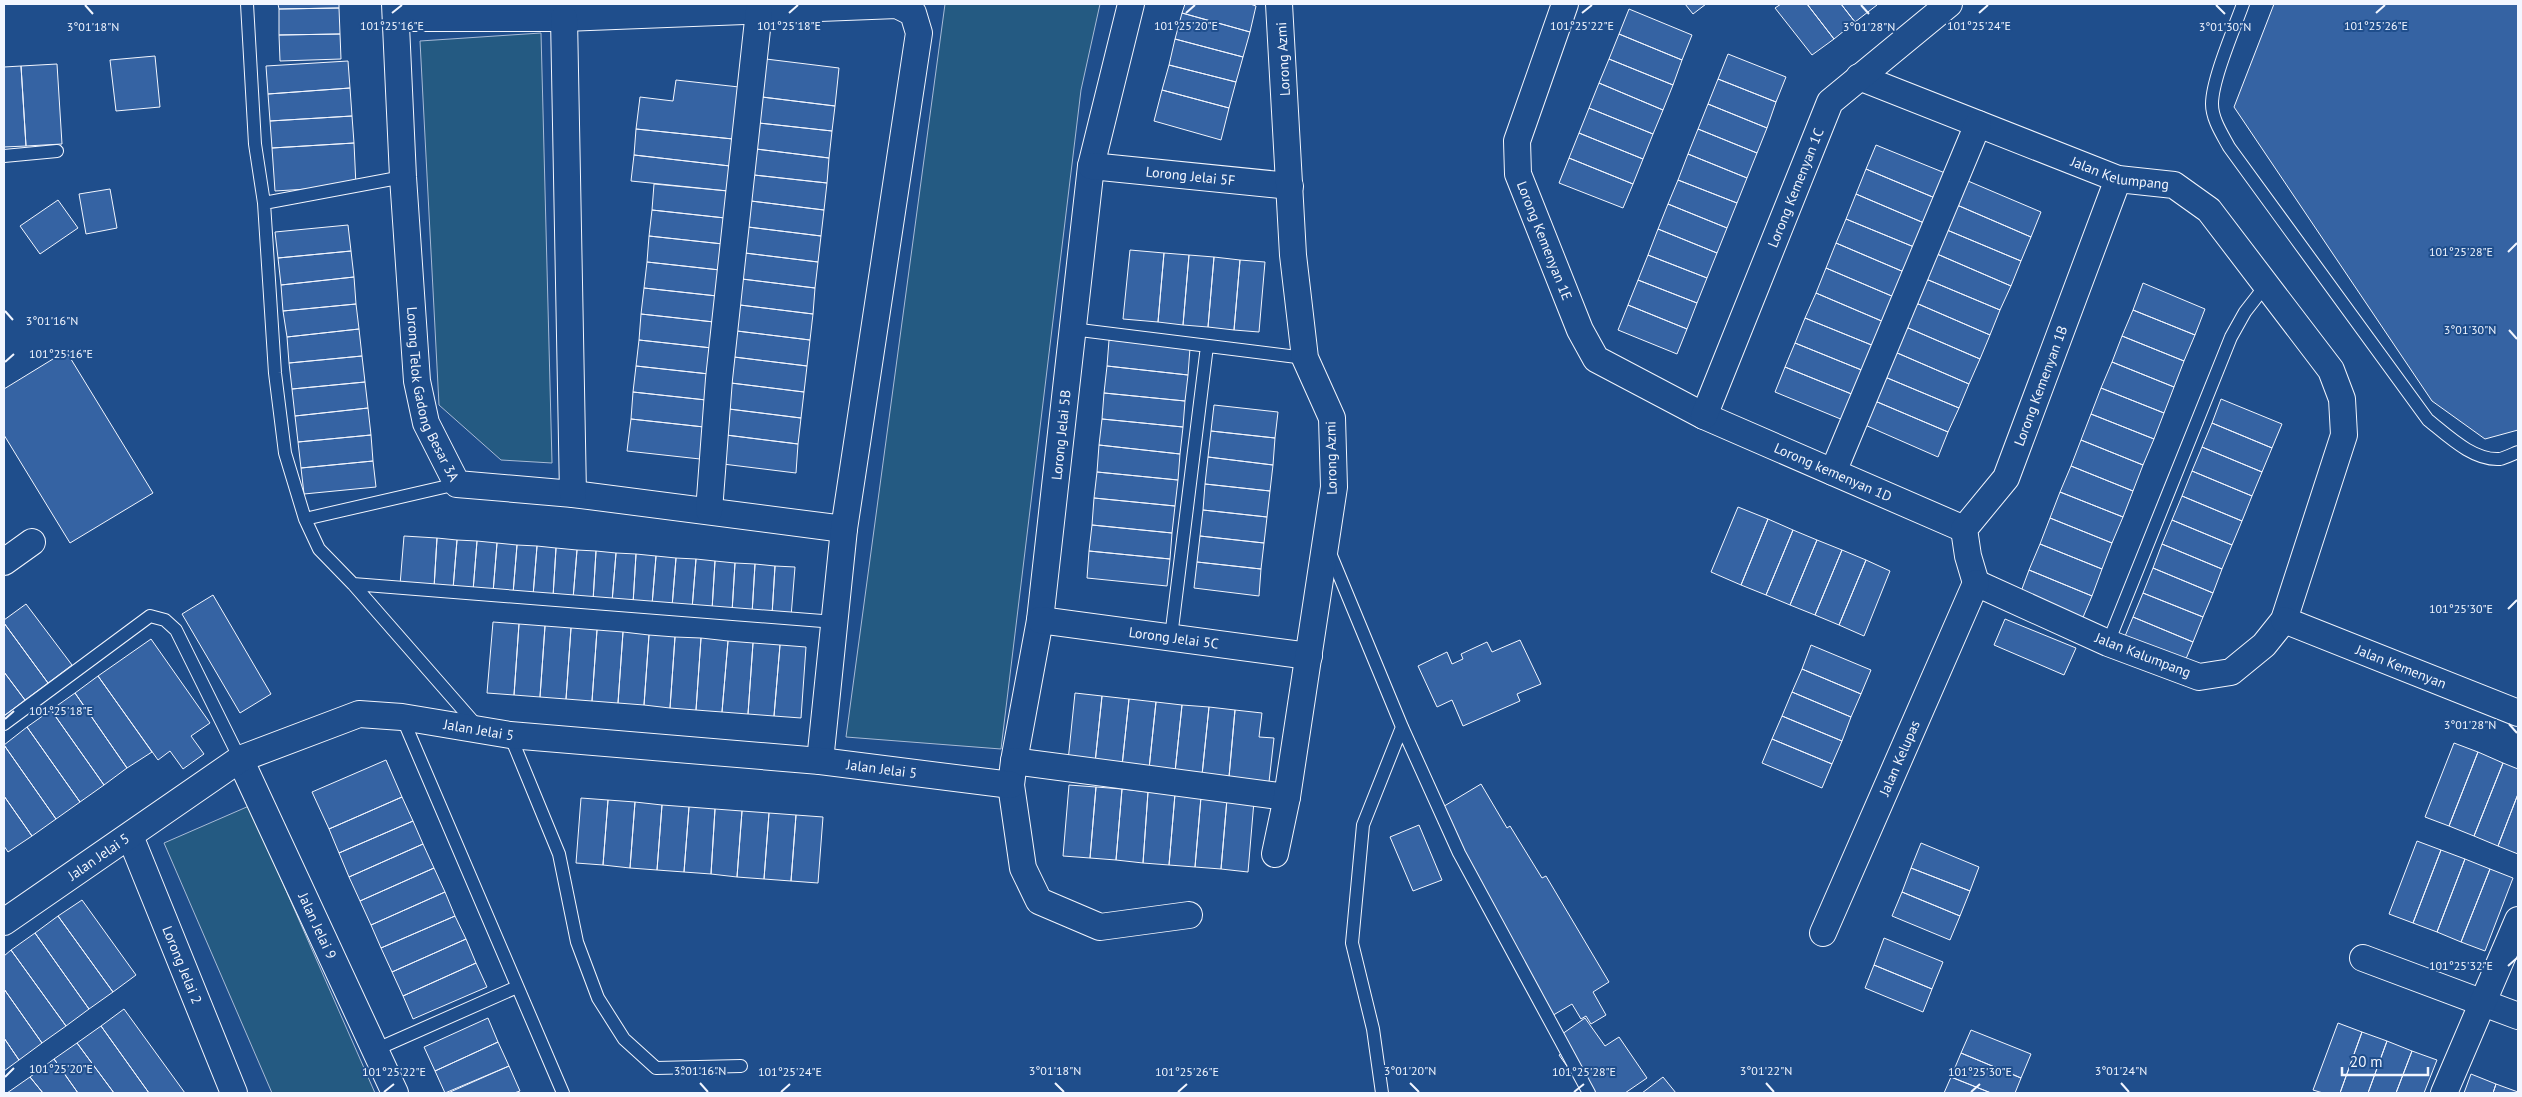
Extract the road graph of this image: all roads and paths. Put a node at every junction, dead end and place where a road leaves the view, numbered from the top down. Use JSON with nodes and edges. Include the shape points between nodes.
{"nodes":[{"id":1,"x":247,"y":4,"type":"edge"},
{"id":2,"x":1131,"y":4,"type":"edge"},
{"id":3,"x":1279,"y":4,"type":"edge"},
{"id":4,"x":1565,"y":4,"type":"edge"},
{"id":5,"x":1949,"y":4,"type":"edge"},
{"id":6,"x":2243,"y":4,"type":"edge"},
{"id":7,"x":707,"y":8,"type":"edge"},
{"id":8,"x":759,"y":10,"type":"junction"},
{"id":9,"x":395,"y":11,"type":"edge"},
{"id":10,"x":564,"y":18,"type":"junction"},
{"id":11,"x":1859,"y":77,"type":"junction"},
{"id":12,"x":1978,"y":124,"type":"junction"},
{"id":13,"x":57,"y":151,"type":"dead end"},
{"id":14,"x":4,"y":156,"type":"edge"},
{"id":15,"x":1090,"y":166,"type":"junction"},
{"id":16,"x":403,"y":177,"type":"junction"},
{"id":17,"x":2118,"y":179,"type":"junction"},
{"id":18,"x":1290,"y":186,"type":"junction"},
{"id":19,"x":264,"y":203,"type":"junction"},
{"id":20,"x":2266,"y":285,"type":"junction"},
{"id":21,"x":1072,"y":330,"type":"junction"},
{"id":22,"x":1207,"y":346,"type":"junction"},
{"id":23,"x":1305,"y":358,"type":"junction"},
{"id":24,"x":1704,"y":416,"type":"junction"},
{"id":25,"x":2344,"y":435,"type":"joint"},
{"id":26,"x":2518,"y":452,"type":"edge"},
{"id":27,"x":1833,"y":472,"type":"junction"},
{"id":28,"x":457,"y":484,"type":"junction"},
{"id":29,"x":573,"y":494,"type":"junction"},
{"id":30,"x":709,"y":511,"type":"junction"},
{"id":31,"x":305,"y":519,"type":"junction"},
{"id":32,"x":844,"y":529,"type":"junction"},
{"id":33,"x":1964,"y":529,"type":"junction"},
{"id":34,"x":32,"y":542,"type":"dead end"},
{"id":35,"x":1326,"y":544,"type":"junction"},
{"id":36,"x":4,"y":562,"type":"edge"},
{"id":37,"x":1976,"y":583,"type":"junction"},
{"id":38,"x":353,"y":584,"type":"junction"},
{"id":39,"x":1040,"y":620,"type":"junction"},
{"id":40,"x":2284,"y":620,"type":"junction"},
{"id":41,"x":835,"y":622,"type":"junction"},
{"id":42,"x":1171,"y":637,"type":"junction"},
{"id":43,"x":2108,"y":643,"type":"junction"},
{"id":44,"x":1309,"y":656,"type":"junction"},
{"id":45,"x":2518,"y":713,"type":"edge"},
{"id":46,"x":402,"y":717,"type":"junction"},
{"id":47,"x":4,"y":724,"type":"edge"},
{"id":48,"x":1402,"y":727,"type":"junction"},
{"id":49,"x":480,"y":729,"type":"junction"},
{"id":50,"x":510,"y":735,"type":"junction"},
{"id":51,"x":240,"y":759,"type":"junction"},
{"id":52,"x":820,"y":761,"type":"junction"},
{"id":53,"x":1013,"y":773,"type":"junction"},
{"id":54,"x":1287,"y":797,"type":"junction"},
{"id":55,"x":130,"y":836,"type":"junction"},
{"id":56,"x":1274,"y":854,"type":"dead end"},
{"id":57,"x":1189,"y":915,"type":"dead end"},
{"id":58,"x":2518,"y":920,"type":"edge"},
{"id":59,"x":4,"y":922,"type":"edge"},
{"id":60,"x":1823,"y":933,"type":"dead end"},
{"id":61,"x":2363,"y":958,"type":"dead end"},
{"id":62,"x":517,"y":987,"type":"junction"},
{"id":63,"x":2483,"y":1003,"type":"junction"},
{"id":64,"x":2518,"y":1016,"type":"edge"},
{"id":65,"x":377,"y":1049,"type":"junction"},
{"id":66,"x":741,"y":1066,"type":"dead end"},
{"id":67,"x":231,"y":1092,"type":"edge"},
{"id":68,"x":395,"y":1093,"type":"edge"},
{"id":69,"x":563,"y":1093,"type":"edge"},
{"id":70,"x":1382,"y":1093,"type":"edge"},
{"id":71,"x":1588,"y":1093,"type":"edge"},
{"id":72,"x":2444,"y":1093,"type":"edge"}],
"edges":[{"from":1,"to":19,"type":"lane","via":[[255,144]]},
{"from":2,"to":15,"type":"street","name":"Lorong Jelai 5B"},
{"from":3,"to":18,"type":"street","name":"Lorong Azmi"},
{"from":4,"to":24,"type":"street","name":"Lorong Kemenyan 1E","via":[[1517,141],[1518,174],[1580,330],[1596,359]]},
{"from":5,"to":11,"type":"street","name":"Lorong Kemenyan 1C"},
{"from":6,"to":26,"type":"lane","via":[[2215,85],[2212,105],[2229,147],[2428,420],[2478,455],[2500,459]]},
{"from":7,"to":8,"type":"street"},
{"from":7,"to":10,"type":"street"},
{"from":8,"to":30,"type":"street","via":[[719,378]]},
{"from":8,"to":32,"type":"street","via":[[897,5],[913,13],[919,33]]},
{"from":9,"to":10,"type":"street"},
{"from":9,"to":16,"type":"street","name":"Lorong Telok Gadong Besar 3A"},
{"from":10,"to":29,"type":"street"},
{"from":11,"to":12,"type":"street","name":"Jalan Kelumpang"},
{"from":11,"to":24,"type":"street","name":"Lorong Kemenyan 1C","via":[[1830,102]]},
{"from":12,"to":17,"type":"street","name":"Jalan Kelumpang"},
{"from":12,"to":27,"type":"street"},
{"from":13,"to":14,"type":"lane"},
{"from":15,"to":18,"type":"street","name":"Lorong Jelai 5F"},
{"from":15,"to":21,"type":"street","name":"Lorong Jelai 5B"},
{"from":16,"to":19,"type":"lane"},
{"from":16,"to":28,"type":"street","name":"Lorong Telok Gadong Besar 3A","via":[[417,382],[426,423]]},
{"from":17,"to":20,"type":"street","name":"Jalan Kelumpang","via":[[2174,185],[2209,210]]},
{"from":17,"to":33,"type":"street","name":"Lorong Kemenyan 1B","via":[[2006,478]]},
{"from":18,"to":23,"type":"street","name":"Lorong Azmi","via":[[1293,255]]},
{"from":19,"to":31,"type":"lane","via":[[275,373],[285,454]]},
{"from":20,"to":25,"type":"street","name":"Jalan Kelumpang","via":[[2331,370],[2342,399]]},
{"from":20,"to":43,"type":"lane","via":[[2231,337]]},
{"from":21,"to":22,"type":"lane"},
{"from":21,"to":39,"type":"street","name":"Lorong Jelai 5B"},
{"from":22,"to":23,"type":"lane"},
{"from":22,"to":42,"type":"lane"},
{"from":23,"to":35,"type":"street","name":"Lorong Azmi","via":[[1332,418],[1334,487]]},
{"from":24,"to":27,"type":"street","name":"Lorong kemenyan 1D"},
{"from":25,"to":40,"type":"street","name":"Jalan Kalumpang"},
{"from":27,"to":33,"type":"street","name":"Lorong kemenyan 1D"},
{"from":28,"to":29,"type":"street","name":"Lorong Telok Gadong Besar 3A"},
{"from":28,"to":31,"type":"lane"},
{"from":29,"to":30,"type":"street","name":"Lorong Telok Gadong Besar 3A"},
{"from":30,"to":32,"type":"street","name":"Lorong Telok Gadong Besar 3A"},
{"from":31,"to":38,"type":"lane","via":[[319,549]]},
{"from":32,"to":41,"type":"street"},
{"from":33,"to":37,"type":"street"},
{"from":34,"to":36,"type":"street"},
{"from":35,"to":44,"type":"street","name":"Lorong Azmi"},
{"from":35,"to":48,"type":"lane"},
{"from":37,"to":43,"type":"street","name":"Jalan Kalumpang"},
{"from":37,"to":60,"type":"street","name":"Jalan Kelupas"},
{"from":38,"to":41,"type":"lane"},
{"from":38,"to":49,"type":"lane"},
{"from":39,"to":42,"type":"street","name":"Lorong Jelai 5C"},
{"from":39,"to":53,"type":"street","name":"Lorong Jelai 5B"},
{"from":40,"to":43,"type":"street","name":"Jalan Kalumpang","via":[[2264,645],[2231,672],[2199,677]]},
{"from":40,"to":45,"type":"street","name":"Jalan Kemenyan"},
{"from":41,"to":52,"type":"street"},
{"from":42,"to":44,"type":"street","name":"Lorong Jelai 5C"},
{"from":44,"to":54,"type":"street","name":"Lorong Azmi"},
{"from":46,"to":49,"type":"street","name":"Jalan Jelai 5"},
{"from":46,"to":51,"type":"street","name":"Jalan Jelai 5","via":[[359,714]]},
{"from":46,"to":62,"type":"lane"},
{"from":47,"to":51,"type":"lane","via":[[150,616],[164,620],[176,630]]},
{"from":48,"to":70,"type":"lane","via":[[1363,825],[1352,943],[1373,1029]]},
{"from":48,"to":71,"type":"lane","via":[[1459,853]]},
{"from":49,"to":50,"type":"street","name":"Jalan Jelai 5"},
{"from":50,"to":52,"type":"street","name":"Jalan Jelai 5"},
{"from":50,"to":66,"type":"lane","via":[[559,854],[577,942],[598,998],[624,1039],[656,1068]]},
{"from":51,"to":55,"type":"street","name":"Jalan Jelai 5"},
{"from":51,"to":65,"type":"street","name":"Jalan Jelai 9"},
{"from":52,"to":53,"type":"street","name":"Jalan Jelai 5"},
{"from":53,"to":54,"type":"street","name":"Jalan Jelai 5"},
{"from":53,"to":57,"type":"street","name":"Lorong Jelai 5B","via":[[1023,868],[1039,901],[1100,926]]},
{"from":54,"to":56,"type":"street","name":"Lorong Azmi"},
{"from":55,"to":59,"type":"street","name":"Jalan Jelai 5"},
{"from":55,"to":67,"type":"street","name":"Lorong Jelai 2"},
{"from":58,"to":63,"type":"street"},
{"from":61,"to":63,"type":"street"},
{"from":62,"to":65,"type":"lane"},
{"from":62,"to":69,"type":"lane"},
{"from":63,"to":64,"type":"street"},
{"from":63,"to":72,"type":"street"},
{"from":65,"to":68,"type":"street","name":"Jalan Jelai 9"}]}
